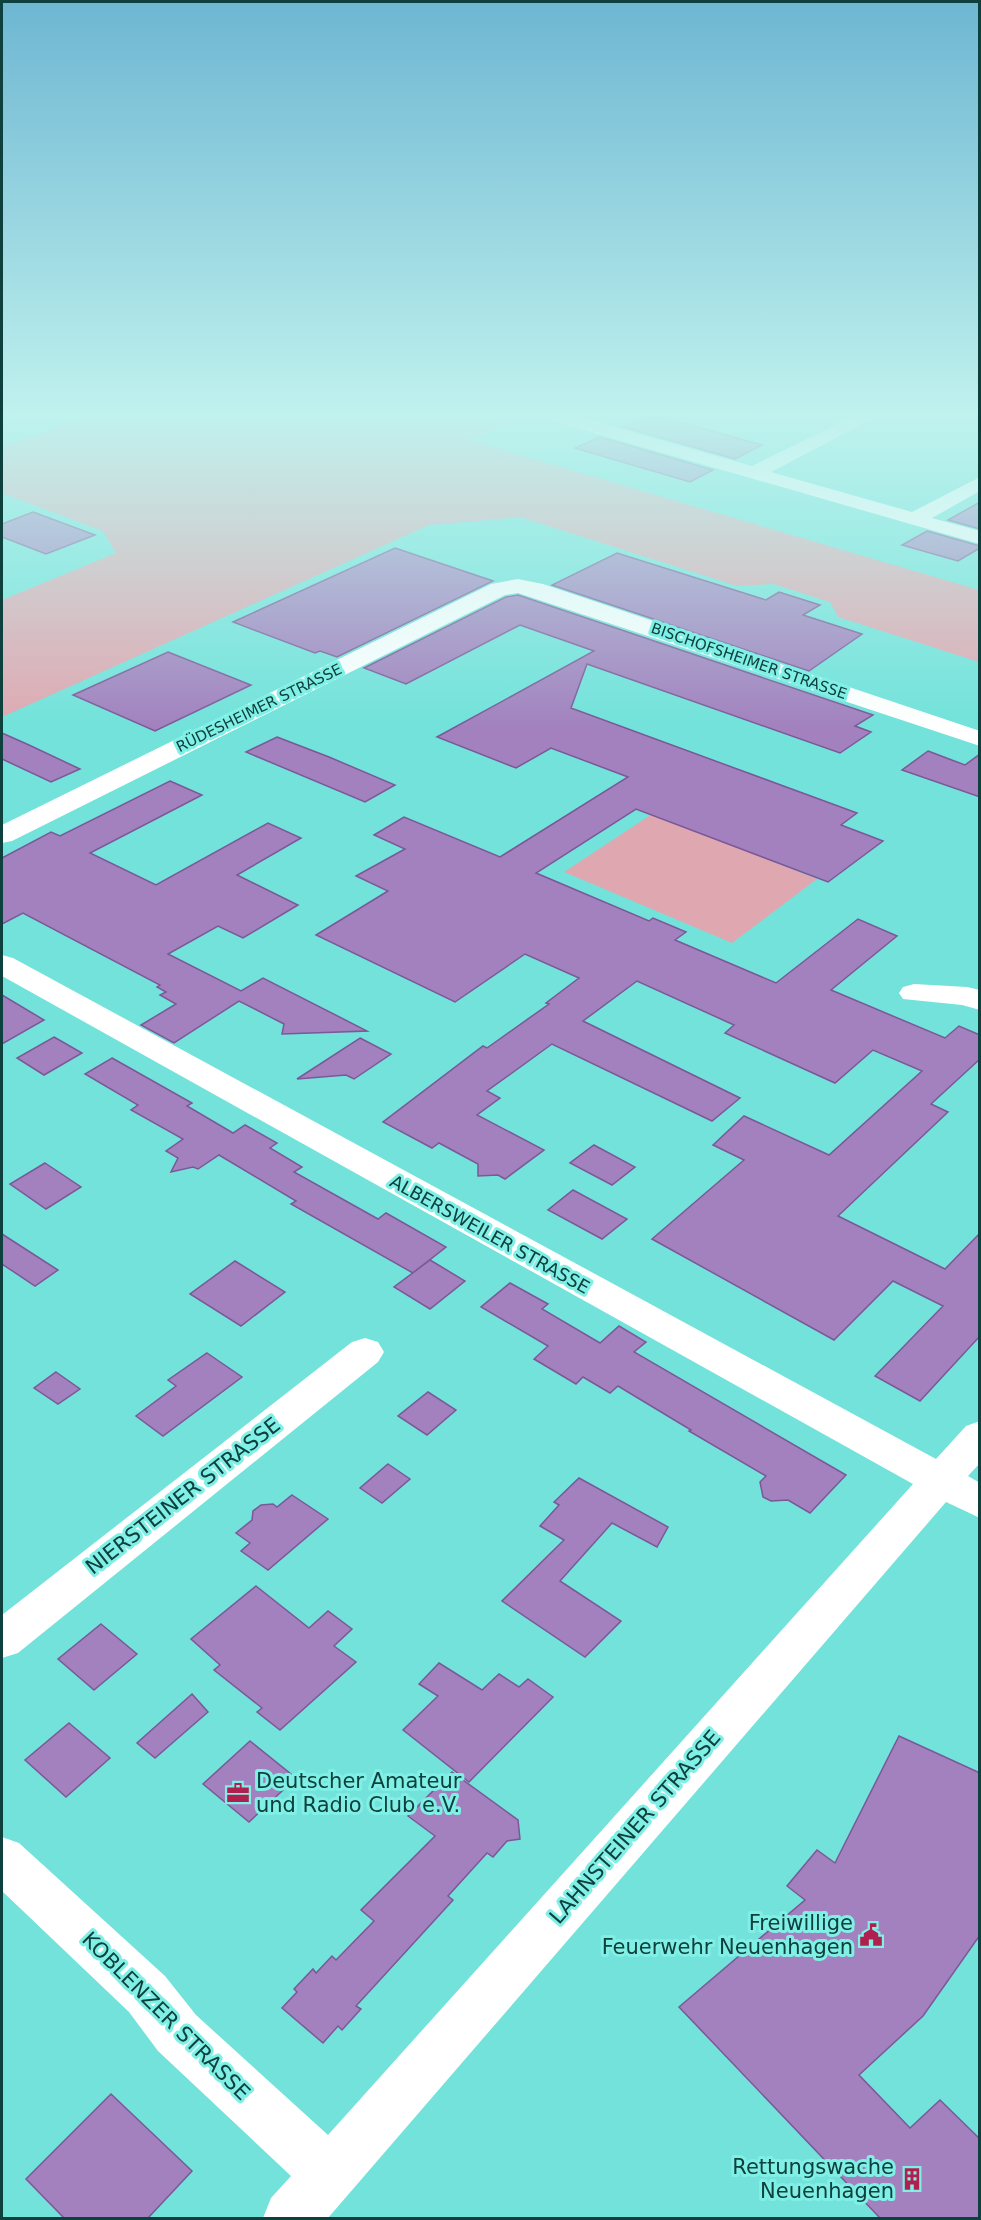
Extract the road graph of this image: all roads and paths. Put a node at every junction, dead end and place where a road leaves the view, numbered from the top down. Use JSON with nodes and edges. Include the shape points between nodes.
{"nodes":[{"id":1,"x":920,"y":521,"type":"edge"},
{"id":2,"x":980,"y":538,"type":"edge"},
{"id":3,"x":518,"y":586,"type":"joint"},
{"id":4,"x":980,"y":739,"type":"edge"},
{"id":5,"x":2,"y":836,"type":"edge"},
{"id":6,"x":2,"y":964,"type":"edge"},
{"id":7,"x":914,"y":993,"type":"dead end"},
{"id":8,"x":980,"y":1001,"type":"edge"},
{"id":9,"x":365,"y":1352,"type":"dead end"},
{"id":10,"x":980,"y":1436,"type":"edge"},
{"id":11,"x":960,"y":1492,"type":"edge"},
{"id":12,"x":2,"y":1640,"type":"edge"},
{"id":13,"x":2,"y":1858,"type":"edge"},
{"id":14,"x":330,"y":2175,"type":"junction"},
{"id":15,"x":291,"y":2218,"type":"edge"}],
"edges":[{"from":1,"to":2,"type":"street"},
{"from":3,"to":4,"type":"street","name":"BISCHOFSHEIMER STRASSE"},
{"from":3,"to":5,"type":"street","name":"RÜDESHEIMER STRASSE","via":[[499,589]]},
{"from":6,"to":11,"type":"street","name":"ALBERSWEILER STRASSE"},
{"from":7,"to":8,"type":"street","via":[[967,996]]},
{"from":9,"to":12,"type":"street","name":"NIERSTEINER STRASSE"},
{"from":10,"to":11,"type":"street","name":"LAHNSTEINER STRASSE"},
{"from":11,"to":14,"type":"street","name":"LAHNSTEINER STRASSE"},
{"from":13,"to":14,"type":"street","name":"KOBLENZER STRASSE","via":[[147,1994],[177,2033]]},
{"from":14,"to":15,"type":"street","name":"LAHNSTEINER STRASSE"}]}
